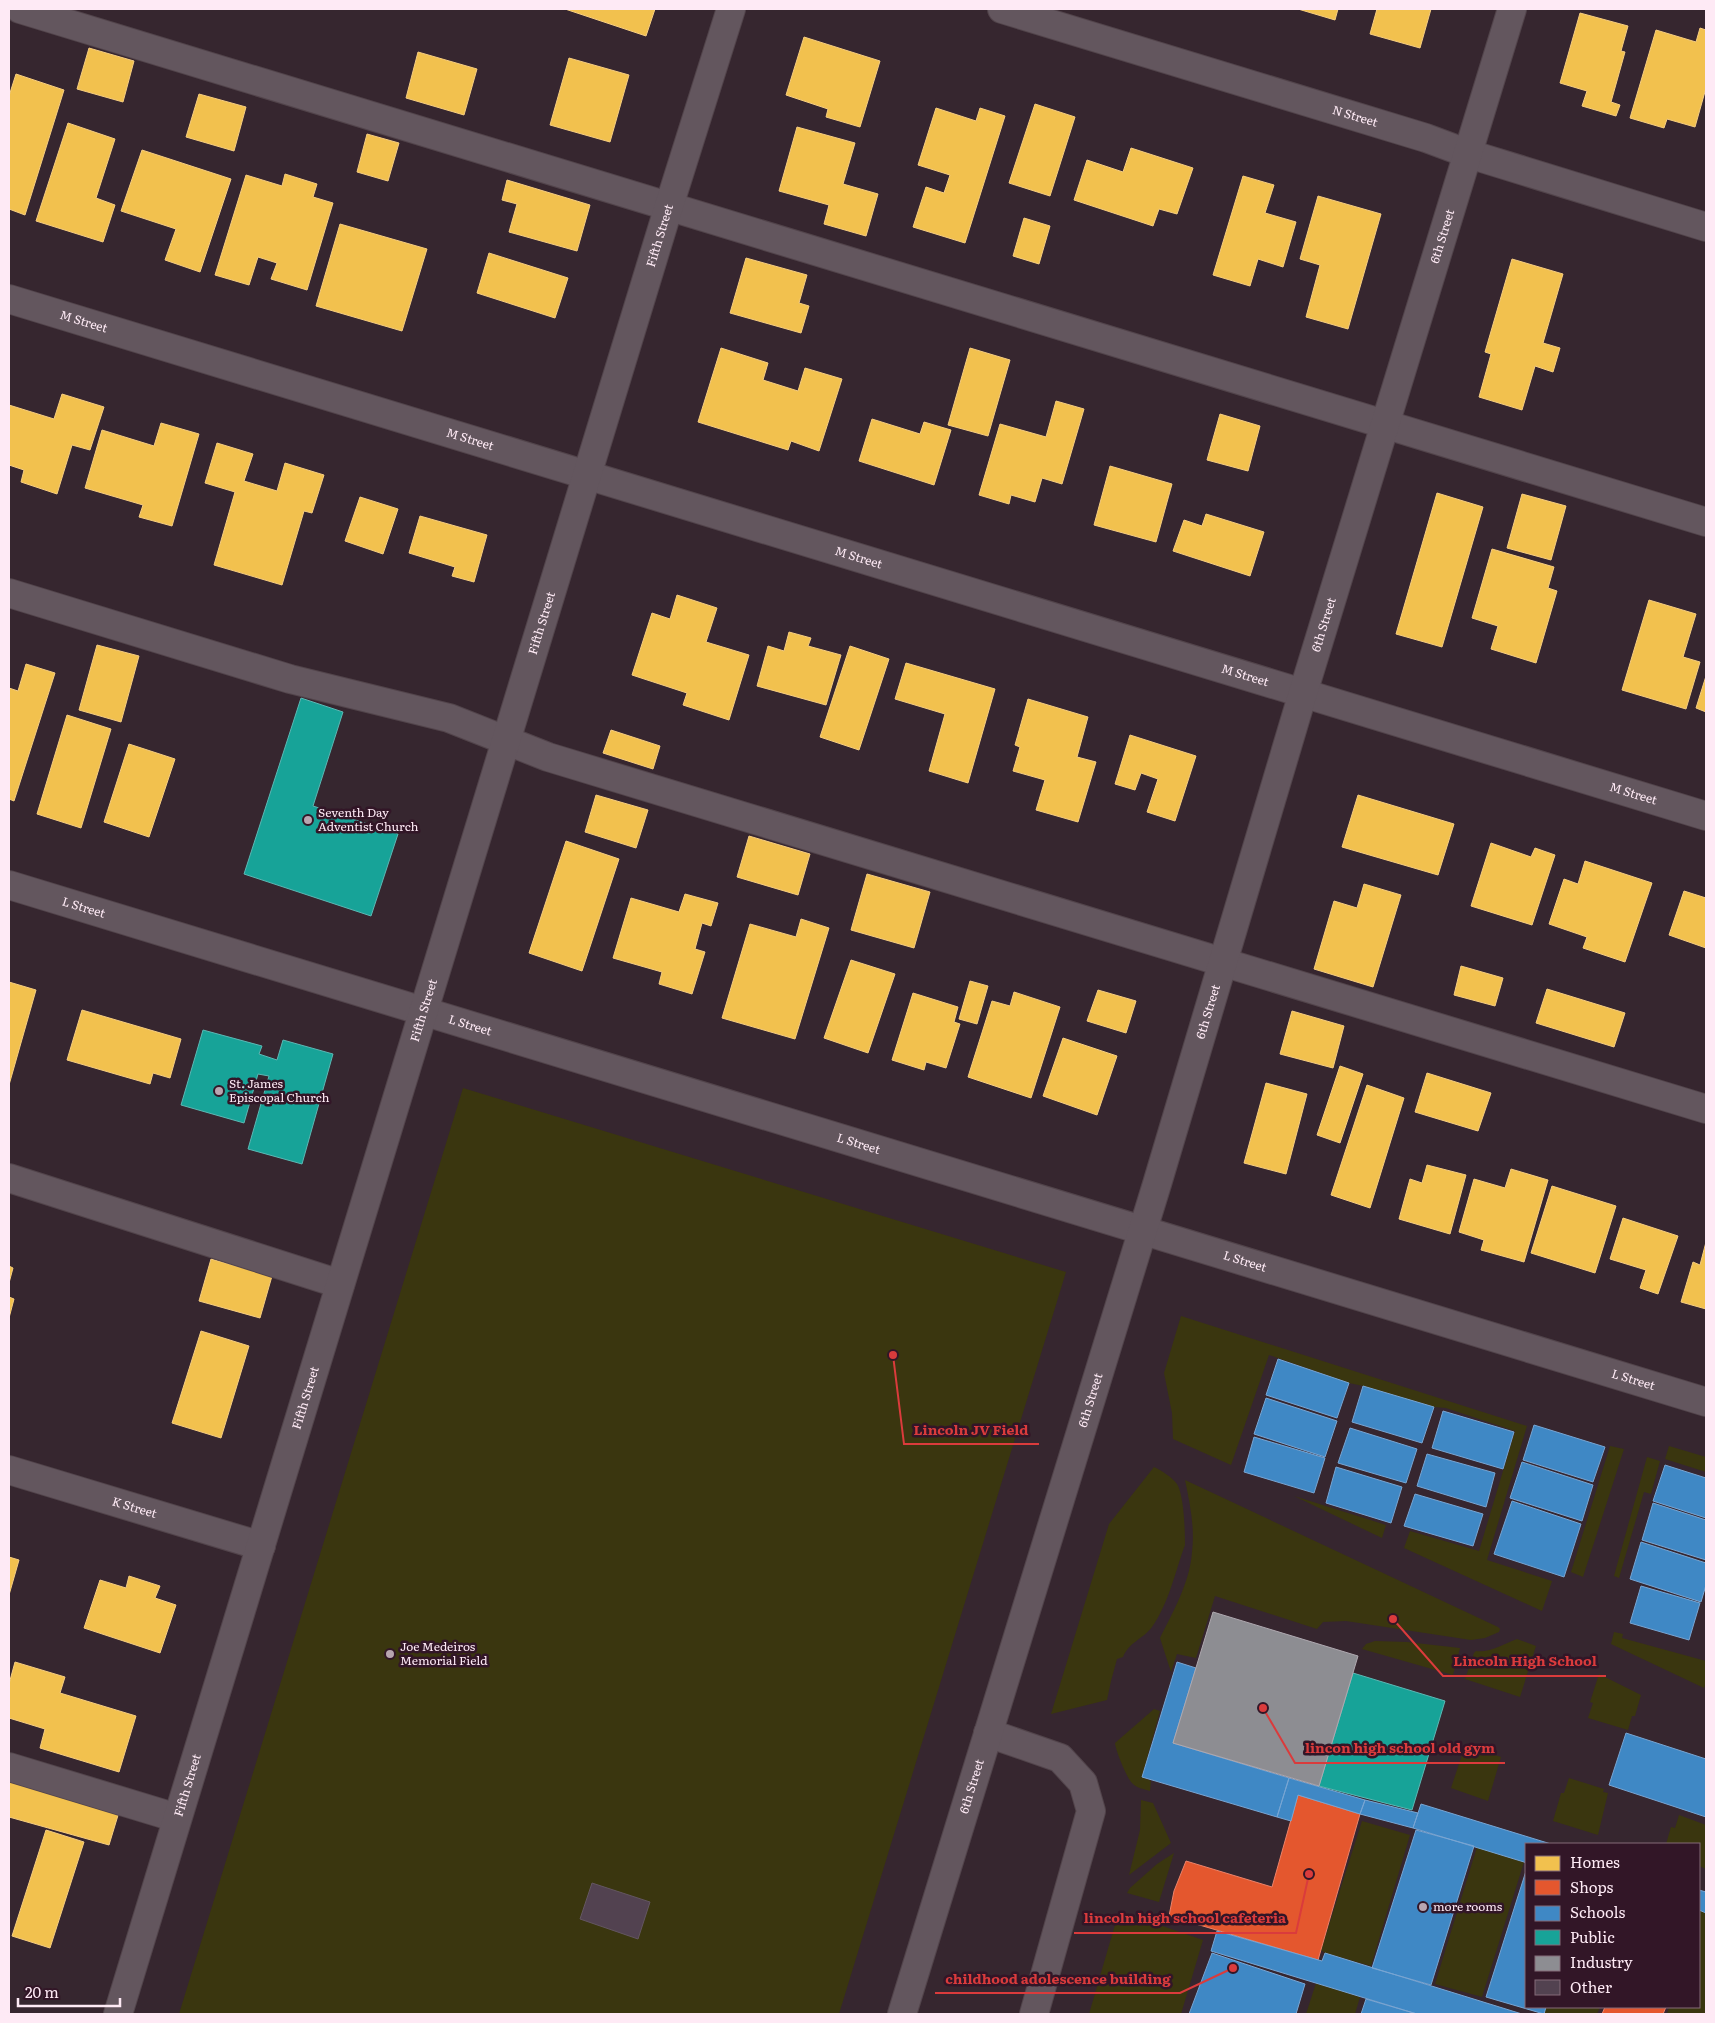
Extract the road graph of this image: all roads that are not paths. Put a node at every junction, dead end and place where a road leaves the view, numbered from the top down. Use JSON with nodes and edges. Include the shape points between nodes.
{"nodes":[{"id":1,"x":20,"y":9,"type":"edge"},
{"id":2,"x":731,"y":9,"type":"edge"},
{"id":3,"x":1002,"y":9,"type":"edge"},
{"id":4,"x":1512,"y":9,"type":"edge"},
{"id":5,"x":1469,"y":154,"type":"junction"},
{"id":6,"x":669,"y":206,"type":"junction"},
{"id":7,"x":1706,"y":226,"type":"edge"},
{"id":8,"x":9,"y":299,"type":"edge"},
{"id":9,"x":1384,"y":424,"type":"junction"},
{"id":10,"x":587,"y":475,"type":"junction"},
{"id":11,"x":1706,"y":522,"type":"edge"},
{"id":12,"x":9,"y":593,"type":"edge"},
{"id":13,"x":1303,"y":693,"type":"junction"},
{"id":14,"x":506,"y":741,"type":"junction"},
{"id":15,"x":1706,"y":816,"type":"edge"},
{"id":16,"x":9,"y":885,"type":"edge"},
{"id":17,"x":1222,"y":962,"type":"junction"},
{"id":18,"x":423,"y":1012,"type":"junction"},
{"id":19,"x":1706,"y":1109,"type":"edge"},
{"id":20,"x":9,"y":1178,"type":"edge"},
{"id":21,"x":1142,"y":1231,"type":"junction"},
{"id":22,"x":340,"y":1284,"type":"junction"},
{"id":23,"x":1706,"y":1402,"type":"edge"},
{"id":24,"x":9,"y":1470,"type":"edge"},
{"id":25,"x":261,"y":1546,"type":"junction"},
{"id":26,"x":988,"y":1733,"type":"junction"},
{"id":27,"x":9,"y":1767,"type":"edge"},
{"id":28,"x":178,"y":1818,"type":"junction"},
{"id":29,"x":118,"y":2014,"type":"edge"},
{"id":30,"x":902,"y":2014,"type":"edge"},
{"id":31,"x":1034,"y":2014,"type":"edge"}],
"edges":[{"from":1,"to":6,"type":"street"},
{"from":2,"to":6,"type":"street","name":"Fifth Street"},
{"from":3,"to":5,"type":"street","name":"N Street","via":[[1426,138]]},
{"from":4,"to":5,"type":"street","name":"6th Street"},
{"from":5,"to":7,"type":"street","name":"N Street"},
{"from":5,"to":9,"type":"street","name":"6th Street"},
{"from":6,"to":9,"type":"street"},
{"from":6,"to":10,"type":"street","name":"Fifth Street"},
{"from":8,"to":10,"type":"street","name":"M Street"},
{"from":9,"to":11,"type":"street"},
{"from":9,"to":13,"type":"street","name":"6th Street"},
{"from":10,"to":13,"type":"street","name":"M Street"},
{"from":10,"to":14,"type":"street","name":"Fifth Street"},
{"from":12,"to":14,"type":"street","via":[[290,679],[449,718]]},
{"from":13,"to":15,"type":"street","name":"M Street"},
{"from":13,"to":17,"type":"street","name":"6th Street"},
{"from":14,"to":17,"type":"street","via":[[548,757]]},
{"from":14,"to":18,"type":"street","name":"Fifth Street"},
{"from":16,"to":18,"type":"street","name":"L Street"},
{"from":17,"to":19,"type":"street"},
{"from":17,"to":21,"type":"street","name":"6th Street"},
{"from":18,"to":21,"type":"street","name":"L Street"},
{"from":18,"to":22,"type":"street","name":"Fifth Street"},
{"from":20,"to":22,"type":"street"},
{"from":21,"to":23,"type":"street","name":"L Street"},
{"from":21,"to":26,"type":"street","name":"6th Street"},
{"from":22,"to":25,"type":"street","name":"Fifth Street"},
{"from":24,"to":25,"type":"street","name":"K Street"},
{"from":25,"to":28,"type":"street","name":"Fifth Street"},
{"from":26,"to":30,"type":"street","name":"6th Street"},
{"from":26,"to":31,"type":"street","via":[[1060,1758],[1083,1783],[1091,1811]]},
{"from":27,"to":28,"type":"street"},
{"from":28,"to":29,"type":"street","name":"Fifth Street"}]}
